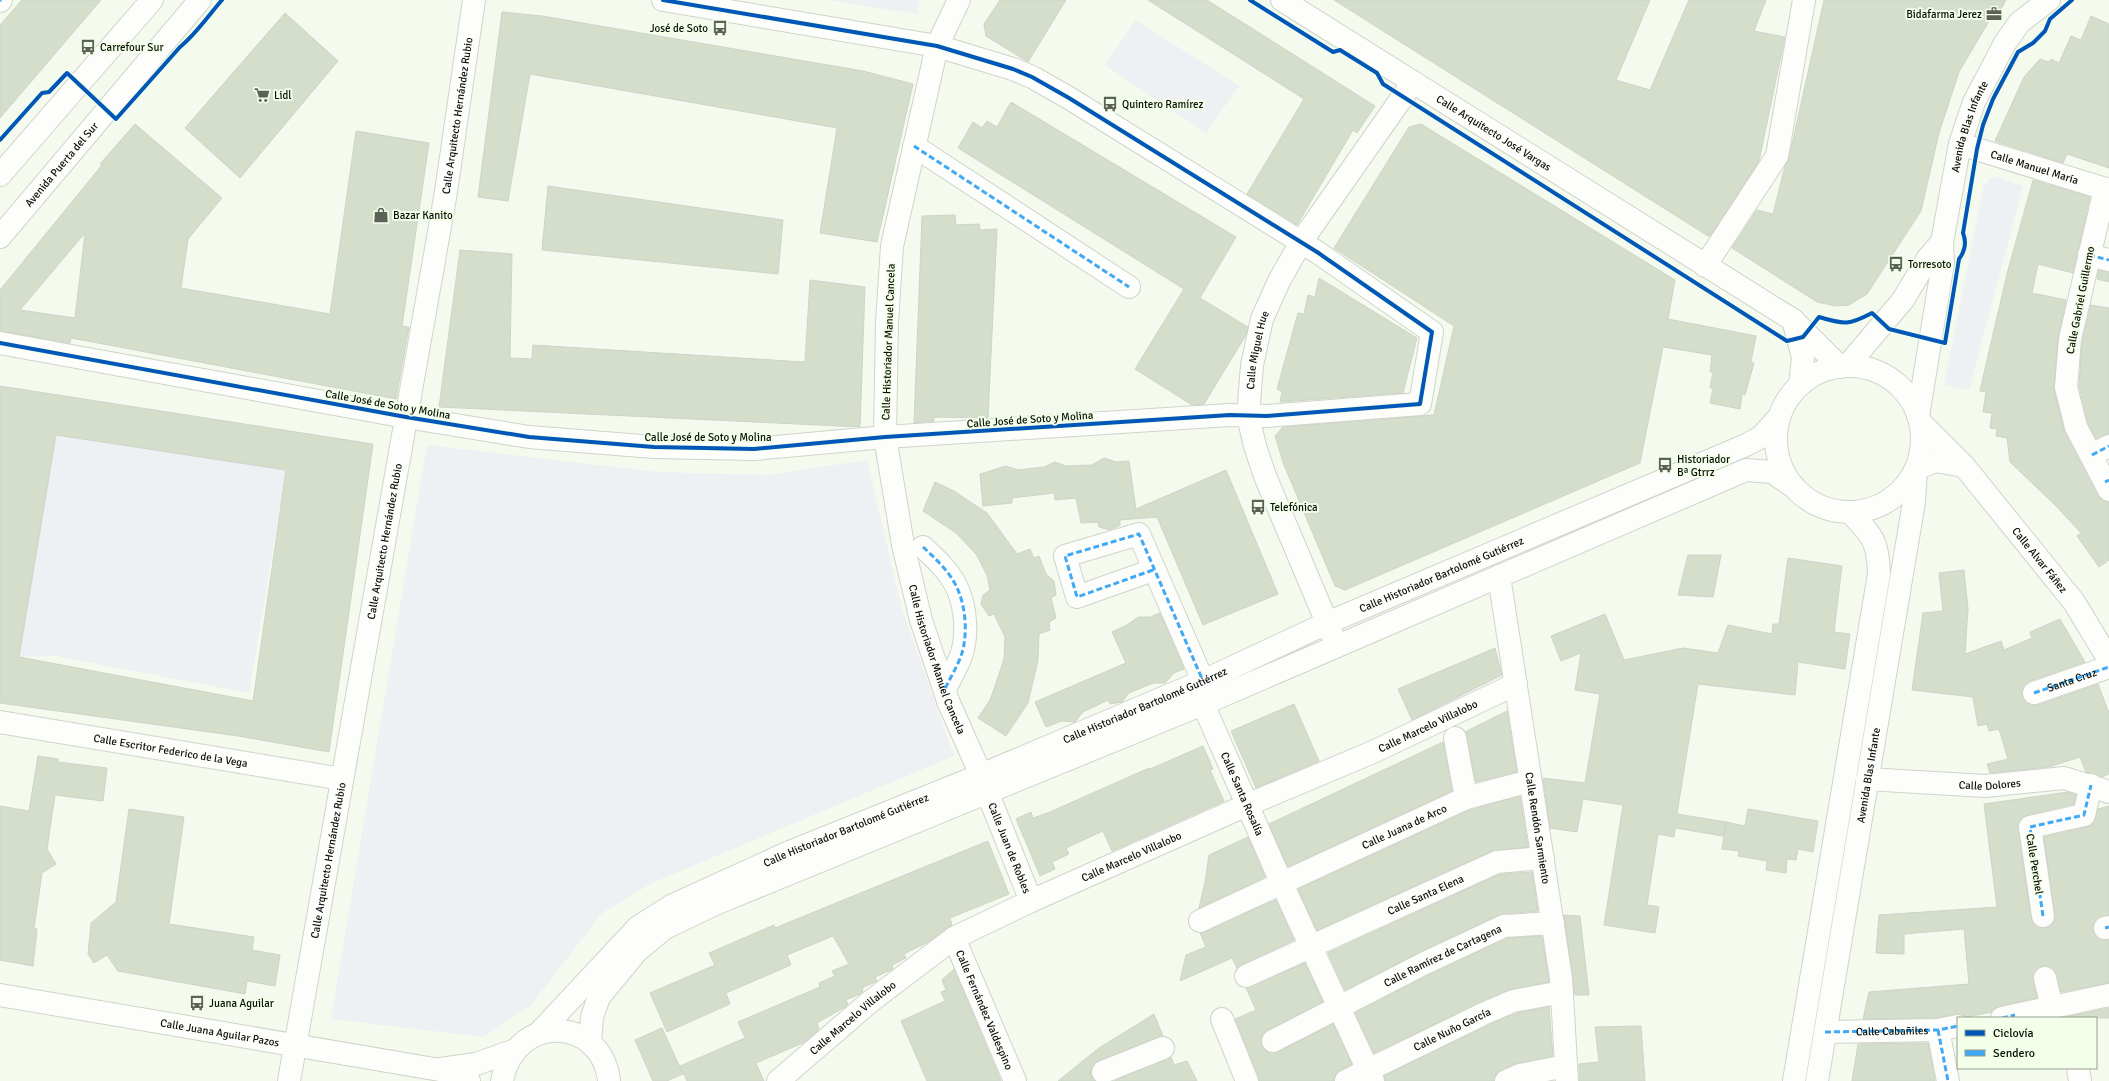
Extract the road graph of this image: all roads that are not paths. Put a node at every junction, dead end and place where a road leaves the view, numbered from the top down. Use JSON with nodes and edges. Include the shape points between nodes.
{"nodes":[{"id":1,"x":152,"y":0,"type":"edge"},
{"id":2,"x":200,"y":0,"type":"edge"},
{"id":3,"x":474,"y":0,"type":"edge"},
{"id":4,"x":664,"y":0,"type":"edge"},
{"id":5,"x":959,"y":0,"type":"edge"},
{"id":6,"x":1282,"y":0,"type":"edge"},
{"id":7,"x":1804,"y":0,"type":"edge"},
{"id":8,"x":2028,"y":0,"type":"edge"},
{"id":9,"x":2049,"y":0,"type":"edge"},
{"id":10,"x":2020,"y":22,"type":"junction"},
{"id":11,"x":937,"y":46,"type":"junction"},
{"id":12,"x":1413,"y":82,"type":"junction"},
{"id":13,"x":1960,"y":144,"type":"junction"},
{"id":14,"x":914,"y":146,"type":"junction"},
{"id":15,"x":0,"y":175,"type":"edge"},
{"id":16,"x":2107,"y":189,"type":"edge"},
{"id":17,"x":0,"y":237,"type":"edge"},
{"id":18,"x":1301,"y":242,"type":"junction"},
{"id":19,"x":1942,"y":242,"type":"junction"},
{"id":20,"x":2099,"y":257,"type":"edge"},
{"id":21,"x":1705,"y":266,"type":"junction"},
{"id":22,"x":1129,"y":288,"type":"dead end"},
{"id":23,"x":1792,"y":320,"type":"junction"},
{"id":24,"x":0,"y":343,"type":"edge"},
{"id":25,"x":1843,"y":366,"type":"junction"},
{"id":26,"x":1800,"y":385,"type":"junction"},
{"id":27,"x":1248,"y":416,"type":"junction"},
{"id":28,"x":406,"y":417,"type":"junction"},
{"id":29,"x":1779,"y":417,"type":"junction"},
{"id":30,"x":1919,"y":419,"type":"junction"},
{"id":31,"x":885,"y":437,"type":"junction"},
{"id":32,"x":2100,"y":450,"type":"edge"},
{"id":33,"x":1964,"y":466,"type":"junction"},
{"id":34,"x":1916,"y":469,"type":"junction"},
{"id":35,"x":2108,"y":484,"type":"edge"},
{"id":36,"x":1794,"y":487,"type":"junction"},
{"id":37,"x":1852,"y":513,"type":"junction"},
{"id":38,"x":923,"y":547,"type":"dead end"},
{"id":39,"x":1154,"y":570,"type":"dead end"},
{"id":40,"x":1499,"y":576,"type":"junction"},
{"id":41,"x":1327,"y":623,"type":"junction"},
{"id":42,"x":1336,"y":645,"type":"junction"},
{"id":43,"x":2109,"y":660,"type":"edge"},
{"id":44,"x":2109,"y":667,"type":"edge"},
{"id":45,"x":1203,"y":681,"type":"junction"},
{"id":46,"x":1516,"y":684,"type":"junction"},
{"id":47,"x":944,"y":689,"type":"junction"},
{"id":48,"x":2034,"y":693,"type":"dead end"},
{"id":49,"x":1203,"y":704,"type":"junction"},
{"id":50,"x":0,"y":722,"type":"edge"},
{"id":51,"x":1455,"y":738,"type":"dead end"},
{"id":52,"x":342,"y":779,"type":"junction"},
{"id":53,"x":1867,"y":779,"type":"junction"},
{"id":54,"x":1530,"y":781,"type":"junction"},
{"id":55,"x":984,"y":784,"type":"junction"},
{"id":56,"x":2100,"y":788,"type":"edge"},
{"id":57,"x":1466,"y":798,"type":"junction"},
{"id":58,"x":1247,"y":805,"type":"junction"},
{"id":59,"x":1543,"y":858,"type":"junction"},
{"id":60,"x":1282,"y":884,"type":"junction"},
{"id":61,"x":1031,"y":901,"type":"junction"},
{"id":62,"x":2043,"y":916,"type":"dead end"},
{"id":63,"x":1200,"y":921,"type":"dead end"},
{"id":64,"x":1553,"y":922,"type":"junction"},
{"id":65,"x":954,"y":938,"type":"junction"},
{"id":66,"x":1311,"y":946,"type":"junction"},
{"id":67,"x":1246,"y":976,"type":"dead end"},
{"id":68,"x":2044,"y":978,"type":"dead end"},
{"id":69,"x":1562,"y":992,"type":"junction"},
{"id":70,"x":0,"y":995,"type":"edge"},
{"id":71,"x":2109,"y":995,"type":"edge"},
{"id":72,"x":1338,"y":1007,"type":"junction"},
{"id":73,"x":2064,"y":1010,"type":"edge"},
{"id":74,"x":2008,"y":1017,"type":"edge"},
{"id":75,"x":1222,"y":1019,"type":"dead end"},
{"id":76,"x":1948,"y":1028,"type":"edge"},
{"id":77,"x":1825,"y":1032,"type":"junction"},
{"id":78,"x":539,"y":1033,"type":"junction"},
{"id":79,"x":1273,"y":1041,"type":"dead end"},
{"id":80,"x":590,"y":1043,"type":"junction"},
{"id":81,"x":294,"y":1046,"type":"junction"},
{"id":82,"x":1163,"y":1048,"type":"dead end"},
{"id":83,"x":513,"y":1051,"type":"junction"},
{"id":84,"x":1102,"y":1069,"type":"edge"},
{"id":85,"x":2078,"y":1069,"type":"edge"},
{"id":86,"x":440,"y":1070,"type":"junction"},
{"id":87,"x":1566,"y":1074,"type":"edge"},
{"id":88,"x":1371,"y":1075,"type":"edge"},
{"id":89,"x":289,"y":1081,"type":"edge"},
{"id":90,"x":469,"y":1081,"type":"edge"},
{"id":91,"x":502,"y":1081,"type":"edge"},
{"id":92,"x":609,"y":1081,"type":"edge"},
{"id":93,"x":778,"y":1081,"type":"edge"},
{"id":94,"x":1015,"y":1081,"type":"edge"},
{"id":95,"x":1248,"y":1081,"type":"edge"},
{"id":96,"x":1346,"y":1081,"type":"edge"},
{"id":97,"x":1506,"y":1081,"type":"edge"},
{"id":98,"x":1794,"y":1081,"type":"edge"},
{"id":99,"x":1817,"y":1081,"type":"edge"},
{"id":100,"x":1948,"y":1081,"type":"edge"},
{"id":101,"x":2080,"y":1081,"type":"edge"}],
"edges":[{"from":1,"to":15,"type":"street"},
{"from":2,"to":17,"type":"street","name":"Avenida Puerta del Sur"},
{"from":3,"to":28,"type":"street","name":"Calle Arquitecto Hernández Rubio","via":[[445,198]]},
{"from":4,"to":11,"type":"street"},
{"from":5,"to":11,"type":"street","name":"Calle Historiador Manuel Cancela"},
{"from":6,"to":12,"type":"street","name":"Calle Arquitecto José Vargas"},
{"from":7,"to":21,"type":"street","via":[[1777,156]]},
{"from":8,"to":10,"type":"street","name":"Avenida Blas Infante"},
{"from":9,"to":10,"type":"street","name":"Avenida Blas Infante"},
{"from":10,"to":13,"type":"street","name":"Avenida Blas Infante","via":[[2005,43],[1974,102]]},
{"from":11,"to":14,"type":"street","name":"Calle Historiador Manuel Cancela"},
{"from":11,"to":18,"type":"street","via":[[994,62],[1032,77]]},
{"from":12,"to":18,"type":"street","name":"Calle Miguel Hue"},
{"from":12,"to":21,"type":"street","name":"Calle Arquitecto José Vargas"},
{"from":13,"to":16,"type":"street","name":"Calle Manuel María"},
{"from":13,"to":19,"type":"street","name":"Avenida Blas Infante"},
{"from":14,"to":22,"type":"street"},
{"from":14,"to":31,"type":"street","name":"Calle Historiador Manuel Cancela","via":[[892,246],[887,322]]},
{"from":16,"to":20,"type":"street","name":"Calle Gabriel Guillermo"},
{"from":18,"to":27,"type":"street","name":"Calle Miguel Hue","via":[[1279,281],[1262,319],[1252,366]]},
{"from":18,"to":27,"type":"street","name":"Calle José de Soto y Molina","via":[[1432,332],[1420,404]]},
{"from":19,"to":25,"type":"street","via":[[1928,258],[1903,300]]},
{"from":19,"to":30,"type":"street","name":"Avenida Blas Infante","via":[[1943,263]]},
{"from":20,"to":32,"type":"street","name":"Calle Gabriel Guillermo","via":[[2070,339],[2066,387],[2076,427]]},
{"from":21,"to":23,"type":"street","name":"Calle Arquitecto José Vargas"},
{"from":23,"to":25,"type":"street","name":"Calle Arquitecto José Vargas"},
{"from":23,"to":26,"type":"street","via":[[1803,357]]},
{"from":24,"to":28,"type":"street","name":"Calle José de Soto y Molina"},
{"from":25,"to":26,"type":"street","via":[[1822,371]]},
{"from":25,"to":30,"type":"street","via":[[1866,368],[1895,382],[1906,394]]},
{"from":26,"to":29,"type":"street","via":[[1787,400]]},
{"from":27,"to":31,"type":"street","name":"Calle José de Soto y Molina"},
{"from":27,"to":41,"type":"street","name":"Calle Miguel Hue","via":[[1265,476]]},
{"from":28,"to":31,"type":"street","name":"Calle José de Soto y Molina","via":[[529,437],[654,447],[754,449]]},
{"from":28,"to":52,"type":"street","name":"Calle Arquitecto Hernández Rubio"},
{"from":29,"to":36,"type":"street","via":[[1776,442],[1779,460]]},
{"from":29,"to":41,"type":"street","name":"Calle Historiador Bartolomé Gutiérrez","via":[[1761,437],[1746,445]]},
{"from":30,"to":33,"type":"street","name":"Calle Alvar Fáñez"},
{"from":30,"to":34,"type":"street","via":[[1922,446]]},
{"from":31,"to":47,"type":"street","name":"Calle Historiador Manuel Cancela","via":[[903,545],[921,620]]},
{"from":32,"to":35,"type":"street","name":"Calle Gabriel Guillermo"},
{"from":33,"to":34,"type":"street","via":[[1935,461]]},
{"from":33,"to":43,"type":"street","name":"Calle Alvar Fáñez","via":[[2074,602]]},
{"from":34,"to":37,"type":"street","via":[[1898,494],[1876,507]]},
{"from":34,"to":53,"type":"street","name":"Avenida Blas Infante","via":[[1914,502]]},
{"from":36,"to":37,"type":"street","via":[[1810,502],[1830,510]]},
{"from":36,"to":40,"type":"street","name":"Calle Historiador Bartolomé Gutiérrez","via":[[1772,472],[1746,470]]},
{"from":37,"to":98,"type":"street","name":"Avenida Blas Infante","via":[[1871,534],[1879,552],[1880,574]]},
{"from":38,"to":47,"type":"street","via":[[942,566],[958,589],[963,610],[965,631],[961,655]]},
{"from":39,"to":45,"type":"street"},
{"from":40,"to":42,"type":"street","name":"Calle Historiador Bartolomé Gutiérrez"},
{"from":40,"to":46,"type":"street","name":"Calle Rendón Sarmiento"},
{"from":41,"to":42,"type":"street","name":"Calle Miguel Hue"},
{"from":41,"to":45,"type":"street","name":"Calle Historiador Bartolomé Gutiérrez"},
{"from":42,"to":49,"type":"street","name":"Calle Historiador Bartolomé Gutiérrez"},
{"from":44,"to":48,"type":"street","name":"Santa Cruz"},
{"from":45,"to":55,"type":"street","name":"Calle Historiador Bartolomé Gutiérrez"},
{"from":46,"to":54,"type":"street","name":"Calle Rendón Sarmiento"},
{"from":46,"to":58,"type":"street","name":"Calle Marcelo Villalobo","via":[[1372,752]]},
{"from":47,"to":55,"type":"street","name":"Calle Historiador Manuel Cancela"},
{"from":49,"to":55,"type":"street","name":"Calle Historiador Bartolomé Gutiérrez"},
{"from":49,"to":58,"type":"street","name":"Calle Santa Rosalía"},
{"from":50,"to":52,"type":"street","name":"Calle Escritor Federico de la Vega"},
{"from":51,"to":57,"type":"street"},
{"from":52,"to":81,"type":"street","name":"Calle Arquitecto Hernández Rubio"},
{"from":53,"to":56,"type":"street","name":"Calle Dolores","via":[[1984,786],[2064,778]]},
{"from":53,"to":77,"type":"street","name":"Avenida Blas Infante"},
{"from":54,"to":57,"type":"street","name":"Calle Juana de Arco"},
{"from":54,"to":59,"type":"street","name":"Calle Rendón Sarmiento"},
{"from":55,"to":61,"type":"street","name":"Calle Juan de Robles"},
{"from":55,"to":78,"type":"street","name":"Calle Historiador Bartolomé Gutiérrez","via":[[778,857],[670,906],[638,927]]},
{"from":55,"to":80,"type":"street","name":"Calle Historiador Bartolomé Gutiérrez","via":[[665,928],[637,951],[599,997],[592,1017]]},
{"from":56,"to":62,"type":"street","name":"Calle Perchel","via":[[2084,815],[2030,827]]},
{"from":57,"to":60,"type":"street","name":"Calle Juana de Arco"},
{"from":58,"to":60,"type":"street","name":"Calle Santa Rosalía"},
{"from":58,"to":61,"type":"street","name":"Calle Marcelo Villalobo"},
{"from":59,"to":64,"type":"street","name":"Calle Rendón Sarmiento"},
{"from":59,"to":66,"type":"street","name":"Calle Santa Elena","via":[[1496,862]]},
{"from":60,"to":63,"type":"street","name":"Calle Juana de Arco"},
{"from":60,"to":66,"type":"street","name":"Calle Santa Rosalía"},
{"from":61,"to":65,"type":"street","name":"Calle Marcelo Villalobo"},
{"from":64,"to":69,"type":"street","name":"Calle Rendón Sarmiento"},
{"from":64,"to":72,"type":"street","name":"Calle Ramírez de Cartagena","via":[[1504,926]]},
{"from":65,"to":93,"type":"street","name":"Calle Marcelo Villalobo","via":[[871,1002]]},
{"from":65,"to":94,"type":"street","name":"Calle Fernández Valdespino"},
{"from":66,"to":67,"type":"street","name":"Calle Santa Elena"},
{"from":66,"to":72,"type":"street","name":"Calle Santa Rosalía"},
{"from":68,"to":73,"type":"street"},
{"from":69,"to":87,"type":"street","name":"Calle Rendón Sarmiento"},
{"from":69,"to":88,"type":"street","name":"Calle Nuño García","via":[[1513,1001],[1483,1014]]},
{"from":70,"to":81,"type":"street","name":"Calle Juana Aguilar Pazos"},
{"from":71,"to":73,"type":"street"},
{"from":72,"to":79,"type":"street","name":"Calle Ramírez de Cartagena"},
{"from":72,"to":88,"type":"street","name":"Calle Santa Rosalía"},
{"from":73,"to":74,"type":"street"},
{"from":75,"to":95,"type":"street"},
{"from":76,"to":77,"type":"street","name":"Calle Cabañiles"},
{"from":76,"to":100,"type":"street"},
{"from":77,"to":99,"type":"street","name":"Avenida Blas Infante"},
{"from":78,"to":80,"type":"street","name":"Calle Historiador Bartolomé Gutiérrez","via":[[557,1030],[574,1034]]},
{"from":78,"to":83,"type":"street","name":"Calle Historiador Bartolomé Gutiérrez","via":[[525,1040]]},
{"from":80,"to":92,"type":"street","name":"Calle Historiador Bartolomé Gutiérrez","via":[[601,1055],[608,1070]]},
{"from":81,"to":86,"type":"street","name":"Calle Juana Aguilar Pazos"},
{"from":81,"to":89,"type":"street","name":"Calle Arquitecto Hernández Rubio"},
{"from":82,"to":84,"type":"street"},
{"from":83,"to":86,"type":"street","name":"Calle Juana Aguilar Pazos","via":[[476,1064]]},
{"from":83,"to":91,"type":"street","name":"Calle Historiador Bartolomé Gutiérrez","via":[[505,1066]]},
{"from":85,"to":101,"type":"street"},
{"from":86,"to":90,"type":"street","name":"Calle Juana Aguilar Pazos"},
{"from":87,"to":97,"type":"street","via":[[1520,1075]]},
{"from":88,"to":96,"type":"street","name":"Calle Nuño García"}]}
